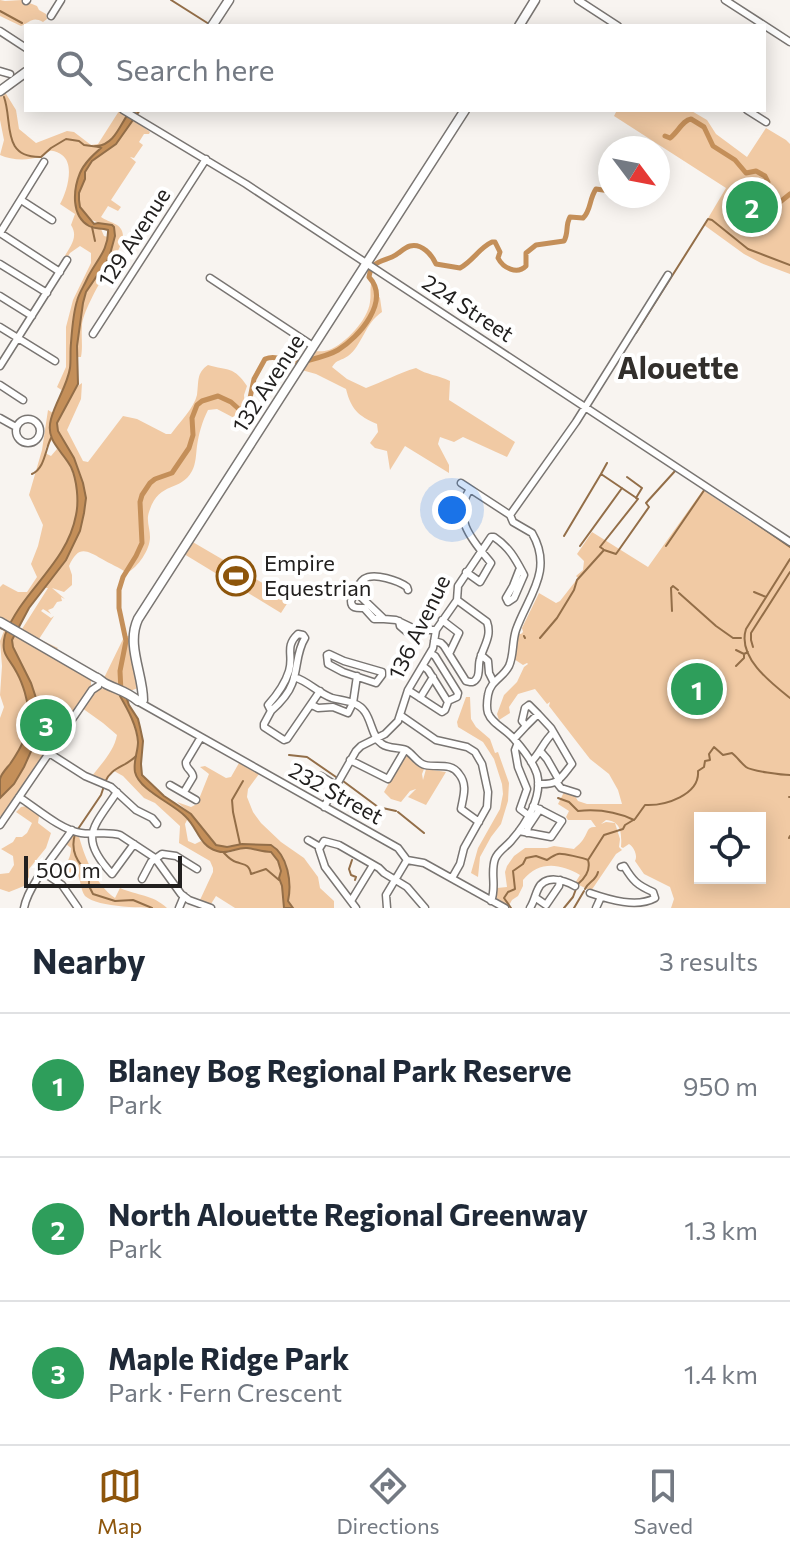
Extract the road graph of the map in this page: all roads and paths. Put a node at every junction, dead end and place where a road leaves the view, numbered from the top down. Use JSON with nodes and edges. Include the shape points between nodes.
{"nodes":[{"id":1,"x":61,"y":0,"type":"edge"},
{"id":2,"x":229,"y":0,"type":"edge"},
{"id":3,"x":535,"y":0,"type":"edge"},
{"id":4,"x":578,"y":0,"type":"edge"},
{"id":5,"x":725,"y":0,"type":"edge"},
{"id":6,"x":51,"y":16,"type":"dead end"},
{"id":7,"x":213,"y":24,"type":"edge"},
{"id":8,"x":520,"y":24,"type":"edge"},
{"id":9,"x":615,"y":24,"type":"edge"},
{"id":10,"x":762,"y":24,"type":"edge"},
{"id":11,"x":766,"y":26,"type":"edge"},
{"id":12,"x":1,"y":32,"type":"edge"},
{"id":13,"x":790,"y":42,"type":"edge"},
{"id":14,"x":24,"y":47,"type":"edge"},
{"id":15,"x":0,"y":71,"type":"edge"},
{"id":16,"x":24,"y":73,"type":"edge"},
{"id":17,"x":10,"y":74,"type":"dead end"},
{"id":18,"x":0,"y":91,"type":"edge"},
{"id":19,"x":125,"y":112,"type":"edge"},
{"id":20,"x":464,"y":112,"type":"edge"},
{"id":21,"x":750,"y":112,"type":"edge"},
{"id":22,"x":766,"y":122,"type":"dead end"},
{"id":23,"x":206,"y":159,"type":"junction"},
{"id":24,"x":44,"y":162,"type":"dead end"},
{"id":25,"x":21,"y":200,"type":"junction"},
{"id":26,"x":52,"y":220,"type":"dead end"},
{"id":27,"x":0,"y":233,"type":"edge"},
{"id":28,"x":67,"y":260,"type":"dead end"},
{"id":29,"x":0,"y":264,"type":"edge"},
{"id":30,"x":370,"y":266,"type":"junction"},
{"id":31,"x":60,"y":272,"type":"junction"},
{"id":32,"x":668,"y":275,"type":"dead end"},
{"id":33,"x":210,"y":278,"type":"dead end"},
{"id":34,"x":47,"y":293,"type":"junction"},
{"id":35,"x":0,"y":296,"type":"edge"},
{"id":36,"x":32,"y":316,"type":"junction"},
{"id":37,"x":0,"y":327,"type":"edge"},
{"id":38,"x":93,"y":334,"type":"dead end"},
{"id":39,"x":18,"y":338,"type":"junction"},
{"id":40,"x":311,"y":350,"type":"junction"},
{"id":41,"x":1,"y":361,"type":"edge"},
{"id":42,"x":55,"y":361,"type":"dead end"},
{"id":43,"x":0,"y":385,"type":"edge"},
{"id":44,"x":23,"y":400,"type":"dead end"},
{"id":45,"x":585,"y":407,"type":"junction"},
{"id":46,"x":0,"y":418,"type":"edge"},
{"id":47,"x":16,"y":427,"type":"dead end"},
{"id":48,"x":461,"y":483,"type":"dead end"},
{"id":49,"x":470,"y":489,"type":"junction"},
{"id":50,"x":510,"y":515,"type":"junction"},
{"id":51,"x":790,"y":542,"type":"edge"},
{"id":52,"x":482,"y":551,"type":"junction"},
{"id":53,"x":520,"y":568,"type":"junction"},
{"id":54,"x":466,"y":572,"type":"junction"},
{"id":55,"x":408,"y":590,"type":"dead end"},
{"id":56,"x":355,"y":594,"type":"junction"},
{"id":57,"x":457,"y":600,"type":"junction"},
{"id":58,"x":384,"y":619,"type":"junction"},
{"id":59,"x":442,"y":620,"type":"junction"},
{"id":60,"x":2,"y":623,"type":"edge"},
{"id":61,"x":436,"y":630,"type":"junction"},
{"id":62,"x":434,"y":641,"type":"junction"},
{"id":63,"x":430,"y":653,"type":"junction"},
{"id":64,"x":449,"y":654,"type":"junction"},
{"id":65,"x":481,"y":655,"type":"junction"},
{"id":66,"x":423,"y":666,"type":"junction"},
{"id":67,"x":357,"y":676,"type":"junction"},
{"id":68,"x":294,"y":677,"type":"junction"},
{"id":69,"x":433,"y":677,"type":"junction"},
{"id":70,"x":493,"y":681,"type":"junction"},
{"id":71,"x":99,"y":683,"type":"junction"},
{"id":72,"x":285,"y":689,"type":"junction"},
{"id":73,"x":408,"y":690,"type":"junction"},
{"id":74,"x":440,"y":690,"type":"junction"},
{"id":75,"x":320,"y":691,"type":"junction"},
{"id":76,"x":138,"y":696,"type":"junction"},
{"id":77,"x":420,"y":698,"type":"junction"},
{"id":78,"x":448,"y":701,"type":"junction"},
{"id":79,"x":353,"y":703,"type":"junction"},
{"id":80,"x":430,"y":704,"type":"junction"},
{"id":81,"x":312,"y":705,"type":"junction"},
{"id":82,"x":538,"y":714,"type":"junction"},
{"id":83,"x":400,"y":715,"type":"junction"},
{"id":84,"x":526,"y":726,"type":"junction"},
{"id":85,"x":553,"y":733,"type":"junction"},
{"id":86,"x":201,"y":737,"type":"junction"},
{"id":87,"x":376,"y":738,"type":"junction"},
{"id":88,"x":516,"y":742,"type":"junction"},
{"id":89,"x":405,"y":750,"type":"junction"},
{"id":90,"x":541,"y":752,"type":"junction"},
{"id":91,"x":49,"y":753,"type":"junction"},
{"id":92,"x":350,"y":760,"type":"junction"},
{"id":93,"x":531,"y":762,"type":"junction"},
{"id":94,"x":321,"y":776,"type":"dead end"},
{"id":95,"x":558,"y":782,"type":"junction"},
{"id":96,"x":538,"y":784,"type":"junction"},
{"id":97,"x":170,"y":785,"type":"dead end"},
{"id":98,"x":337,"y":786,"type":"junction"},
{"id":99,"x":117,"y":792,"type":"junction"},
{"id":100,"x":184,"y":792,"type":"junction"},
{"id":101,"x":577,"y":793,"type":"dead end"},
{"id":102,"x":19,"y":797,"type":"junction"},
{"id":103,"x":196,"y":800,"type":"dead end"},
{"id":104,"x":324,"y":807,"type":"junction"},
{"id":105,"x":537,"y":808,"type":"junction"},
{"id":106,"x":528,"y":815,"type":"junction"},
{"id":107,"x":1,"y":820,"type":"edge"},
{"id":108,"x":479,"y":822,"type":"junction"},
{"id":109,"x":157,"y":824,"type":"dead end"},
{"id":110,"x":72,"y":830,"type":"junction"},
{"id":111,"x":519,"y":831,"type":"junction"},
{"id":112,"x":92,"y":833,"type":"junction"},
{"id":113,"x":527,"y":833,"type":"junction"},
{"id":114,"x":308,"y":840,"type":"dead end"},
{"id":115,"x":134,"y":844,"type":"junction"},
{"id":116,"x":322,"y":844,"type":"junction"},
{"id":117,"x":155,"y":858,"type":"junction"},
{"id":118,"x":407,"y":860,"type":"junction"},
{"id":119,"x":373,"y":865,"type":"junction"},
{"id":120,"x":197,"y":869,"type":"dead end"},
{"id":121,"x":43,"y":872,"type":"junction"},
{"id":122,"x":629,"y":876,"type":"dead end"},
{"id":123,"x":452,"y":878,"type":"junction"},
{"id":124,"x":142,"y":879,"type":"dead end"},
{"id":125,"x":395,"y":880,"type":"junction"},
{"id":126,"x":560,"y":880,"type":"junction"},
{"id":127,"x":575,"y":886,"type":"dead end"},
{"id":128,"x":590,"y":893,"type":"dead end"},
{"id":129,"x":184,"y":896,"type":"junction"},
{"id":130,"x":601,"y":897,"type":"junction"},
{"id":131,"x":536,"y":898,"type":"junction"},
{"id":132,"x":490,"y":900,"type":"junction"},
{"id":133,"x":351,"y":901,"type":"junction"},
{"id":134,"x":24,"y":908,"type":"edge"},
{"id":135,"x":78,"y":908,"type":"edge"},
{"id":136,"x":179,"y":908,"type":"edge"},
{"id":137,"x":211,"y":908,"type":"edge"},
{"id":138,"x":356,"y":908,"type":"edge"},
{"id":139,"x":387,"y":908,"type":"edge"},
{"id":140,"x":425,"y":908,"type":"edge"},
{"id":141,"x":505,"y":908,"type":"edge"},
{"id":142,"x":530,"y":908,"type":"edge"},
{"id":143,"x":596,"y":908,"type":"edge"}],
"edges":[{"from":1,"to":6,"type":"street"},
{"from":2,"to":7,"type":"main road"},
{"from":3,"to":8,"type":"main road"},
{"from":4,"to":9,"type":"street"},
{"from":5,"to":10,"type":"street"},
{"from":11,"to":13,"type":"street"},
{"from":12,"to":14,"type":"street"},
{"from":15,"to":17,"type":"street"},
{"from":16,"to":18,"type":"main road"},
{"from":19,"to":23,"type":"street","name":"224 Street"},
{"from":20,"to":30,"type":"main road","name":"132 Avenue"},
{"from":21,"to":22,"type":"street"},
{"from":23,"to":30,"type":"street","name":"224 Street"},
{"from":23,"to":38,"type":"street","name":"129 Avenue"},
{"from":24,"to":25,"type":"street"},
{"from":25,"to":26,"type":"street"},
{"from":25,"to":27,"type":"street"},
{"from":27,"to":31,"type":"street"},
{"from":28,"to":31,"type":"street"},
{"from":29,"to":34,"type":"street"},
{"from":30,"to":40,"type":"main road","name":"132 Avenue"},
{"from":30,"to":45,"type":"street","name":"224 Street"},
{"from":31,"to":34,"type":"street"},
{"from":32,"to":45,"type":"street"},
{"from":33,"to":40,"type":"street"},
{"from":34,"to":36,"type":"street"},
{"from":35,"to":36,"type":"street"},
{"from":36,"to":39,"type":"street"},
{"from":37,"to":39,"type":"street"},
{"from":39,"to":41,"type":"street"},
{"from":39,"to":42,"type":"street"},
{"from":40,"to":76,"type":"main road","name":"132 Avenue","via":[[136,622]]},
{"from":43,"to":44,"type":"street"},
{"from":45,"to":50,"type":"street"},
{"from":45,"to":51,"type":"street","name":"224 Street"},
{"from":46,"to":47,"type":"street"},
{"from":48,"to":49,"type":"street"},
{"from":49,"to":50,"type":"street"},
{"from":49,"to":52,"type":"street","via":[[463,515]]},
{"from":50,"to":70,"type":"street","via":[[533,535],[539,573],[508,667]]},
{"from":52,"to":53,"type":"street","name":"136 Avenue","via":[[494,537],[509,548]]},
{"from":52,"to":54,"type":"street","name":"136 Avenue"},
{"from":52,"to":54,"type":"street","via":[[491,563],[480,582]]},
{"from":53,"to":53,"type":"street","via":[[520,587],[508,602],[506,598]]},
{"from":54,"to":57,"type":"street","name":"136 Avenue"},
{"from":55,"to":56,"type":"street","via":[[374,577],[359,584]]},
{"from":56,"to":58,"type":"street"},
{"from":56,"to":58,"type":"street","via":[[355,608]]},
{"from":57,"to":59,"type":"street","name":"136 Avenue"},
{"from":57,"to":65,"type":"street","via":[[489,625]]},
{"from":58,"to":61,"type":"street"},
{"from":59,"to":61,"type":"street","name":"136 Avenue"},
{"from":59,"to":64,"type":"street","via":[[459,635]]},
{"from":60,"to":71,"type":"main road","name":"232 Street"},
{"from":61,"to":62,"type":"street","name":"136 Avenue"},
{"from":62,"to":63,"type":"street","name":"136 Avenue"},
{"from":62,"to":64,"type":"street"},
{"from":63,"to":66,"type":"street","name":"136 Avenue"},
{"from":63,"to":78,"type":"street","via":[[458,693]]},
{"from":64,"to":65,"type":"street","via":[[466,681],[472,682]]},
{"from":65,"to":70,"type":"street"},
{"from":66,"to":69,"type":"street"},
{"from":66,"to":73,"type":"street","name":"136 Avenue"},
{"from":67,"to":67,"type":"street","via":[[328,664],[327,655],[383,674],[377,683]]},
{"from":67,"to":79,"type":"street"},
{"from":68,"to":72,"type":"street"},
{"from":68,"to":72,"type":"street","via":[[302,634],[289,645]]},
{"from":68,"to":75,"type":"street"},
{"from":69,"to":74,"type":"street"},
{"from":69,"to":77,"type":"street"},
{"from":70,"to":88,"type":"street","via":[[487,711]]},
{"from":71,"to":76,"type":"main road","name":"232 Street"},
{"from":71,"to":91,"type":"street"},
{"from":72,"to":81,"type":"street","via":[[268,705],[271,711],[264,726],[284,740]]},
{"from":73,"to":77,"type":"street"},
{"from":73,"to":83,"type":"street","name":"136 Avenue"},
{"from":74,"to":78,"type":"street"},
{"from":74,"to":80,"type":"street"},
{"from":75,"to":79,"type":"street"},
{"from":75,"to":81,"type":"street"},
{"from":76,"to":86,"type":"street","name":"232 Street"},
{"from":77,"to":80,"type":"street"},
{"from":78,"to":80,"type":"street","via":[[442,712]]},
{"from":79,"to":81,"type":"street","via":[[345,713]]},
{"from":79,"to":87,"type":"street","via":[[364,710]]},
{"from":82,"to":84,"type":"street"},
{"from":82,"to":84,"type":"street","via":[[526,706]]},
{"from":82,"to":85,"type":"street"},
{"from":83,"to":87,"type":"street","name":"136 Avenue","via":[[391,730]]},
{"from":83,"to":108,"type":"street","via":[[436,740],[467,747],[479,758],[488,799]]},
{"from":84,"to":88,"type":"street"},
{"from":85,"to":90,"type":"street"},
{"from":85,"to":95,"type":"street","via":[[572,764]]},
{"from":86,"to":100,"type":"street","via":[[186,762],[193,777]]},
{"from":86,"to":104,"type":"street","name":"232 Street"},
{"from":87,"to":89,"type":"street","via":[[384,746]]},
{"from":87,"to":92,"type":"street","name":"136 Avenue"},
{"from":88,"to":93,"type":"street"},
{"from":88,"to":106,"type":"street","via":[[527,789],[520,809]]},
{"from":89,"to":92,"type":"street","via":[[388,779]]},
{"from":89,"to":108,"type":"street","via":[[424,765],[458,772],[464,784],[461,809]]},
{"from":90,"to":93,"type":"street"},
{"from":90,"to":95,"type":"street"},
{"from":91,"to":99,"type":"street"},
{"from":91,"to":102,"type":"street"},
{"from":92,"to":98,"type":"street","name":"136 Avenue"},
{"from":93,"to":96,"type":"street"},
{"from":94,"to":98,"type":"street"},
{"from":95,"to":96,"type":"street"},
{"from":95,"to":101,"type":"street"},
{"from":96,"to":105,"type":"street"},
{"from":97,"to":100,"type":"street"},
{"from":98,"to":104,"type":"street","name":"136 Avenue"},
{"from":99,"to":109,"type":"street"},
{"from":99,"to":112,"type":"street"},
{"from":100,"to":103,"type":"street"},
{"from":102,"to":107,"type":"street"},
{"from":102,"to":110,"type":"street"},
{"from":104,"to":118,"type":"street","name":"232 Street","via":[[398,848]]},
{"from":105,"to":106,"type":"street"},
{"from":105,"to":113,"type":"street"},
{"from":105,"to":113,"type":"street","via":[[562,821],[551,837]]},
{"from":106,"to":111,"type":"street"},
{"from":108,"to":123,"type":"street"},
{"from":110,"to":112,"type":"street"},
{"from":110,"to":121,"type":"street"},
{"from":111,"to":113,"type":"street"},
{"from":111,"to":132,"type":"street","via":[[498,853]]},
{"from":112,"to":115,"type":"street","via":[[114,833]]},
{"from":112,"to":115,"type":"street","via":[[93,846],[112,874]]},
{"from":114,"to":116,"type":"street"},
{"from":115,"to":117,"type":"street"},
{"from":116,"to":119,"type":"street","via":[[339,845]]},
{"from":116,"to":133,"type":"street","via":[[319,852],[325,867]]},
{"from":117,"to":120,"type":"street","via":[[171,854]]},
{"from":117,"to":124,"type":"street"},
{"from":117,"to":129,"type":"street"},
{"from":118,"to":123,"type":"street","name":"232 Street"},
{"from":118,"to":125,"type":"street"},
{"from":119,"to":125,"type":"street"},
{"from":119,"to":133,"type":"street"},
{"from":121,"to":134,"type":"street"},
{"from":121,"to":135,"type":"street"},
{"from":122,"to":130,"type":"street","via":[[656,899],[631,904]]},
{"from":123,"to":132,"type":"street","name":"232 Street"},
{"from":125,"to":139,"type":"street","via":[[386,895]]},
{"from":125,"to":140,"type":"street"},
{"from":126,"to":127,"type":"street"},
{"from":126,"to":131,"type":"street","via":[[546,881]]},
{"from":126,"to":131,"type":"street","via":[[546,905]]},
{"from":128,"to":130,"type":"street"},
{"from":129,"to":136,"type":"street"},
{"from":129,"to":137,"type":"street"},
{"from":130,"to":143,"type":"street"},
{"from":131,"to":142,"type":"street"},
{"from":132,"to":141,"type":"street","name":"232 Street"},
{"from":133,"to":138,"type":"street"}]}
